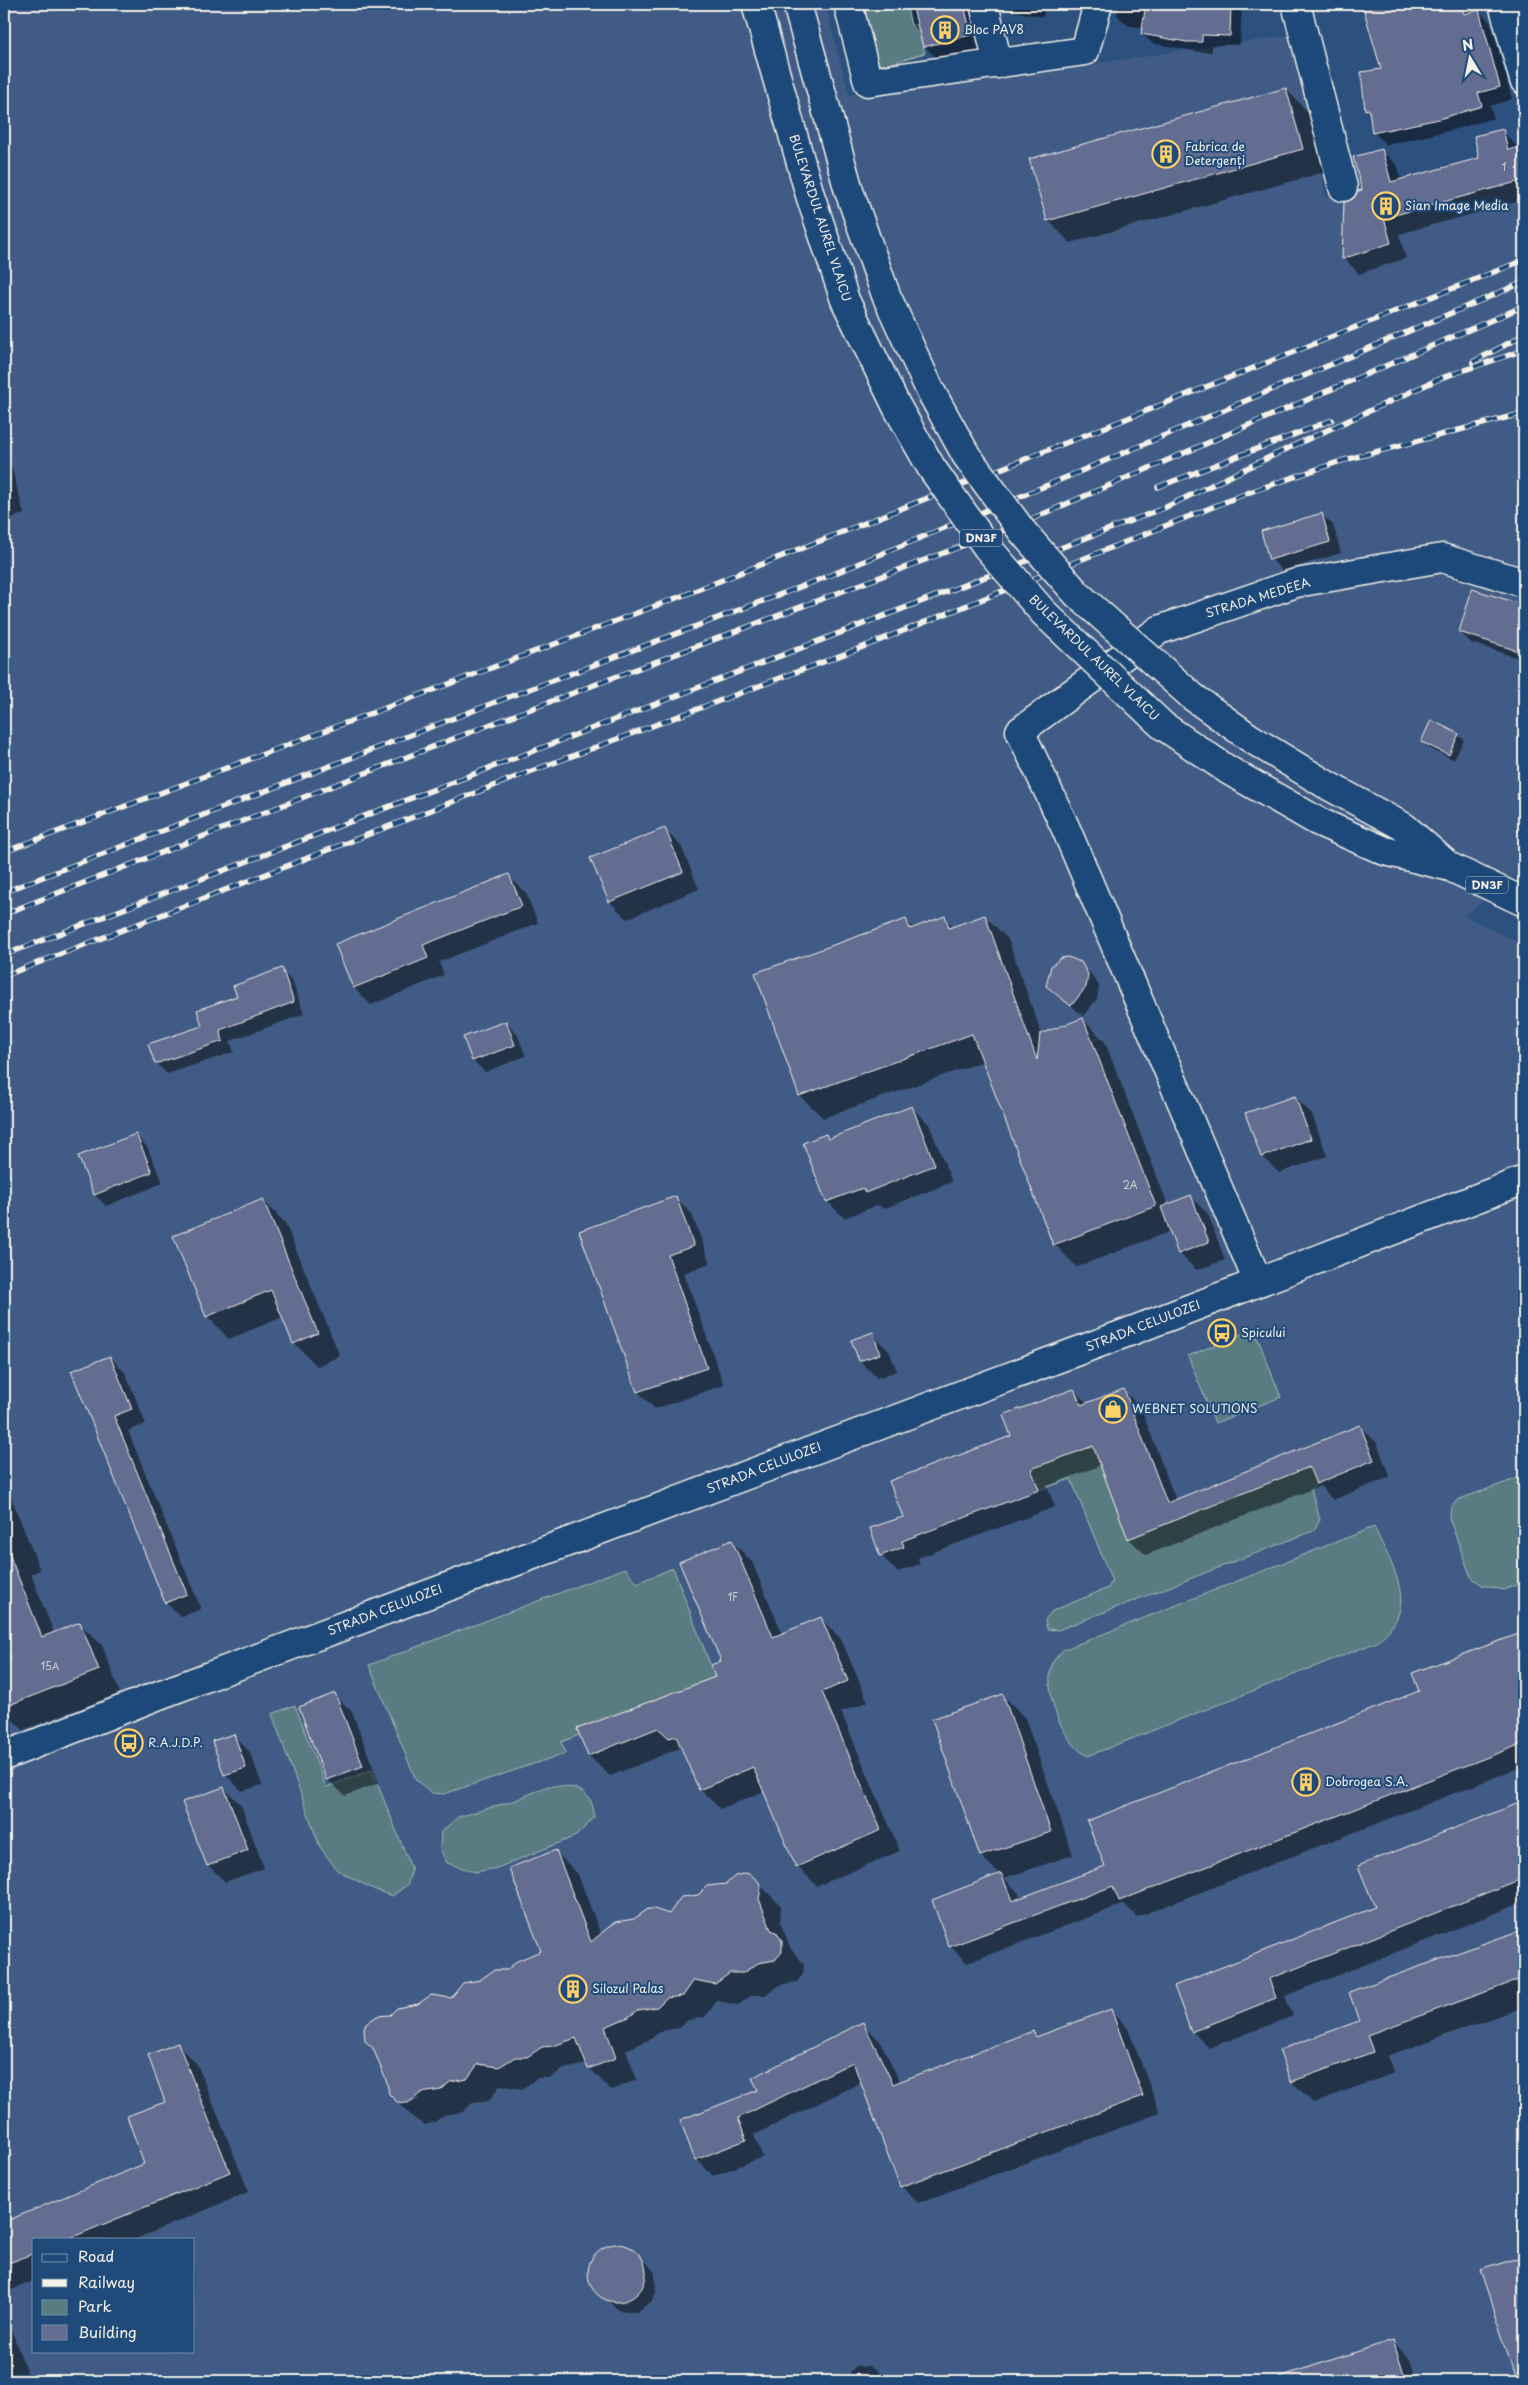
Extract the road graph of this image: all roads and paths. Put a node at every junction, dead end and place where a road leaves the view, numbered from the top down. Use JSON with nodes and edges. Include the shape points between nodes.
{"nodes":[{"id":1,"x":756,"y":4,"type":"edge"},
{"id":2,"x":797,"y":4,"type":"edge"},
{"id":3,"x":848,"y":4,"type":"edge"},
{"id":4,"x":984,"y":4,"type":"edge"},
{"id":5,"x":1098,"y":4,"type":"edge"},
{"id":6,"x":1296,"y":4,"type":"edge"},
{"id":7,"x":1502,"y":4,"type":"edge"},
{"id":8,"x":998,"y":64,"type":"junction"},
{"id":9,"x":1524,"y":80,"type":"edge"},
{"id":10,"x":1344,"y":187,"type":"dead end"},
{"id":11,"x":1524,"y":583,"type":"edge"},
{"id":12,"x":1450,"y":867,"type":"junction"},
{"id":13,"x":1524,"y":902,"type":"edge"},
{"id":14,"x":1524,"y":1180,"type":"edge"},
{"id":15,"x":1258,"y":1282,"type":"junction"},
{"id":16,"x":4,"y":1756,"type":"edge"}],
"edges":[{"from":1,"to":12,"type":"street","name":"BULEVARDUL AUREL VLAICU","number":"DN3F","bridge":true,"via":[[810,195],[845,300],[930,467],[986,547],[1044,612],[1142,708],[1170,730],[1228,770],[1317,821],[1385,851]]},
{"from":2,"to":12,"type":"street","name":"BULEVARDUL AUREL VLAICU","number":"DN3F","bridge":true,"via":[[849,191],[886,296],[930,390],[966,455],[1022,532],[1077,594],[1193,696],[1250,738],[1404,827]]},
{"from":3,"to":8,"type":"street","via":[[868,82]]},
{"from":4,"to":8,"type":"street"},
{"from":5,"to":8,"type":"street","via":[[1085,51]]},
{"from":6,"to":10,"type":"street"},
{"from":7,"to":9,"type":"street"},
{"from":11,"to":15,"type":"street","name":"STRADA MEDEEA","via":[[1442,558],[1296,583],[1159,630],[1020,730],[1066,828]]},
{"from":12,"to":13,"type":"street","name":"BULEVARDUL AUREL VLAICU","number":"DN3F"},
{"from":14,"to":15,"type":"street","name":"STRADA CELULOZEI"},
{"from":15,"to":16,"type":"street","name":"STRADA CELULOZEI"}]}
